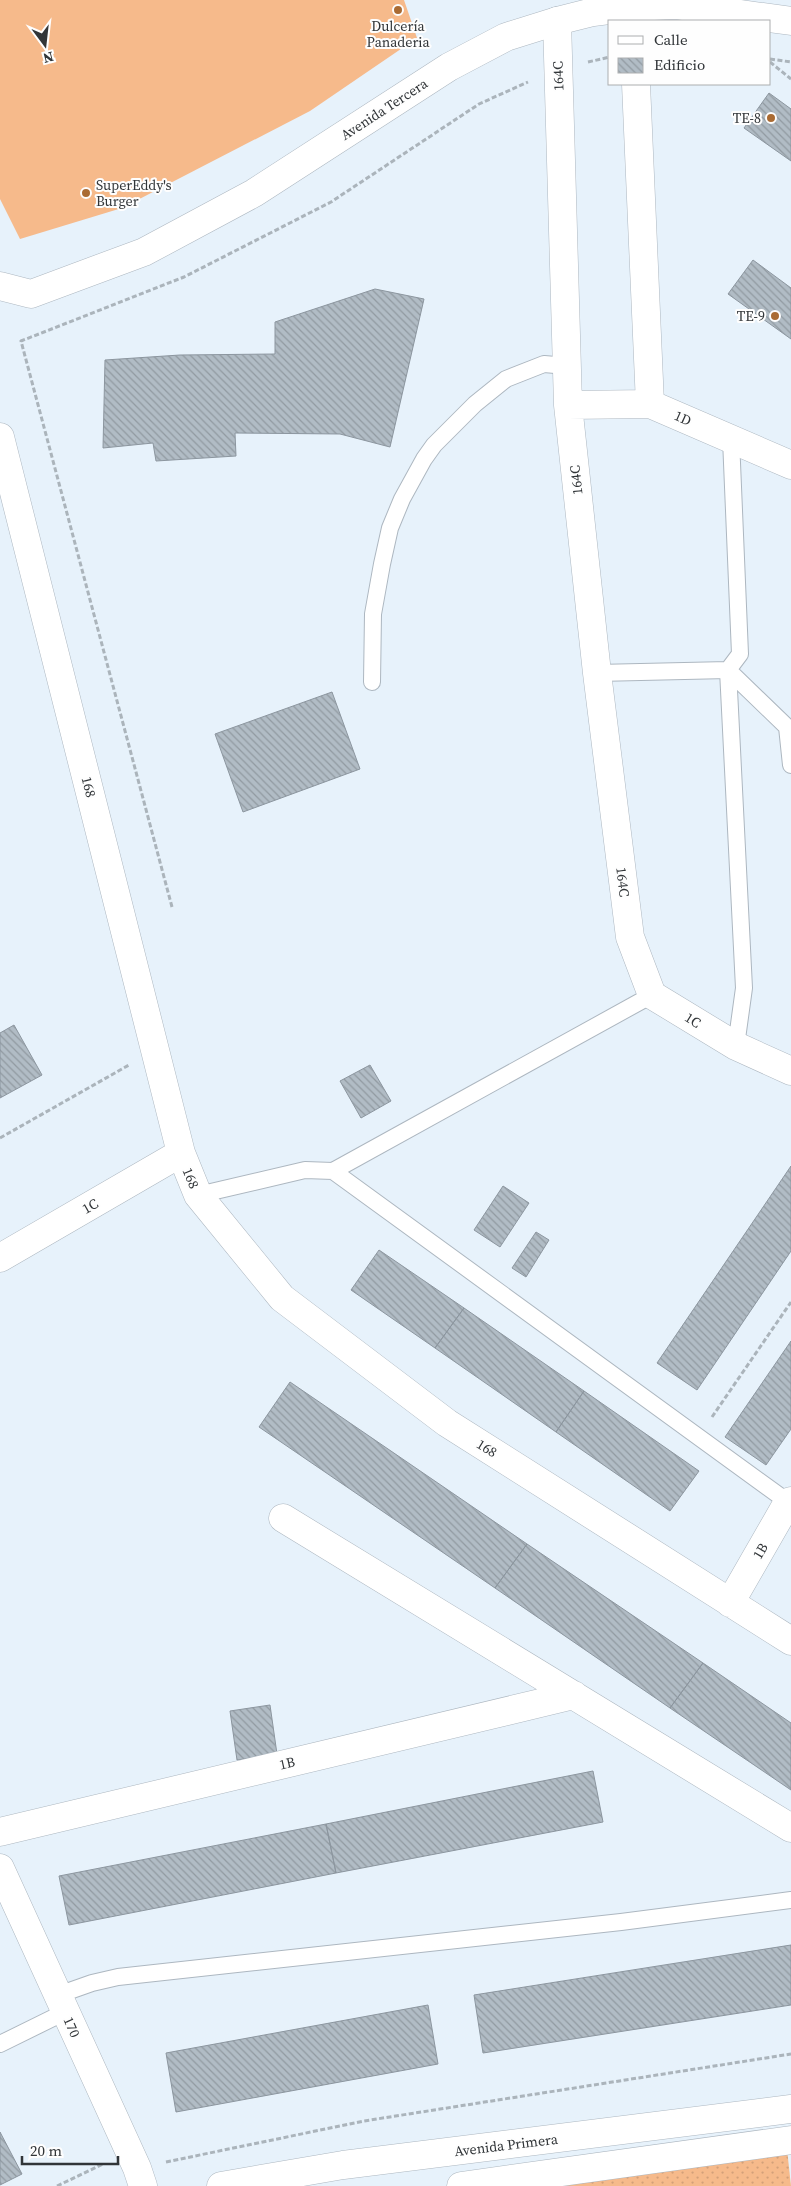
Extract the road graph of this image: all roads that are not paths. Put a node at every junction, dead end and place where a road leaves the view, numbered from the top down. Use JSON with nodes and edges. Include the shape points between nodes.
{"nodes":[{"id":1,"x":633,"y":14,"type":"edge"},
{"id":2,"x":557,"y":20,"type":"junction"},
{"id":3,"x":791,"y":21,"type":"edge"},
{"id":4,"x":636,"y":85,"type":"edge"},
{"id":5,"x":0,"y":286,"type":"edge"},
{"id":6,"x":567,"y":366,"type":"junction"},
{"id":7,"x":650,"y":404,"type":"junction"},
{"id":8,"x":568,"y":405,"type":"junction"},
{"id":9,"x":0,"y":437,"type":"edge"},
{"id":10,"x":731,"y":440,"type":"junction"},
{"id":11,"x":791,"y":465,"type":"edge"},
{"id":12,"x":728,"y":670,"type":"junction"},
{"id":13,"x":597,"y":673,"type":"junction"},
{"id":14,"x":372,"y":682,"type":"dead end"},
{"id":15,"x":791,"y":764,"type":"edge"},
{"id":16,"x":652,"y":995,"type":"junction"},
{"id":17,"x":736,"y":1046,"type":"junction"},
{"id":18,"x":791,"y":1071,"type":"edge"},
{"id":19,"x":180,"y":1153,"type":"junction"},
{"id":20,"x":332,"y":1170,"type":"junction"},
{"id":21,"x":198,"y":1196,"type":"junction"},
{"id":22,"x":0,"y":1258,"type":"edge"},
{"id":23,"x":790,"y":1502,"type":"edge"},
{"id":24,"x":283,"y":1518,"type":"dead end"},
{"id":25,"x":730,"y":1603,"type":"junction"},
{"id":26,"x":791,"y":1641,"type":"edge"},
{"id":27,"x":574,"y":1695,"type":"junction"},
{"id":28,"x":791,"y":1828,"type":"edge"},
{"id":29,"x":0,"y":1832,"type":"edge"},
{"id":30,"x":0,"y":1868,"type":"edge"},
{"id":31,"x":791,"y":1900,"type":"edge"},
{"id":32,"x":62,"y":2004,"type":"junction"},
{"id":33,"x":0,"y":2044,"type":"edge"},
{"id":34,"x":791,"y":2109,"type":"edge"},
{"id":35,"x":791,"y":2140,"type":"edge"},
{"id":36,"x":136,"y":2169,"type":"edge"},
{"id":37,"x":221,"y":2186,"type":"edge"},
{"id":38,"x":461,"y":2186,"type":"edge"}],
"edges":[{"from":1,"to":2,"type":"street","name":"Avenida Tercera","via":[[593,12]]},
{"from":1,"to":3,"type":"street","name":"Avenida Tercera","via":[[675,5]]},
{"from":2,"to":5,"type":"street","name":"Avenida Tercera","via":[[506,37],[449,67],[254,193],[144,252],[31,294]]},
{"from":2,"to":6,"type":"street","name":"164C"},
{"from":4,"to":7,"type":"street"},
{"from":6,"to":8,"type":"street","name":"164C"},
{"from":6,"to":14,"type":"lane","via":[[544,364],[506,379],[475,404],[424,459],[390,528],[373,614]]},
{"from":7,"to":8,"type":"street","name":"1D"},
{"from":7,"to":10,"type":"street","name":"1D"},
{"from":8,"to":13,"type":"street","name":"164C"},
{"from":9,"to":19,"type":"street","name":"168"},
{"from":10,"to":11,"type":"street","name":"1D"},
{"from":10,"to":12,"type":"lane","via":[[740,654]]},
{"from":12,"to":13,"type":"lane"},
{"from":12,"to":15,"type":"lane","via":[[787,727]]},
{"from":12,"to":17,"type":"lane","via":[[744,988]]},
{"from":13,"to":16,"type":"street","name":"164C","via":[[630,937]]},
{"from":16,"to":17,"type":"street","name":"1C"},
{"from":16,"to":20,"type":"lane"},
{"from":17,"to":18,"type":"street","name":"1C"},
{"from":19,"to":21,"type":"street","name":"168"},
{"from":19,"to":22,"type":"street","name":"1C"},
{"from":20,"to":21,"type":"lane","via":[[305,1170]]},
{"from":20,"to":23,"type":"lane"},
{"from":21,"to":25,"type":"street","name":"168","via":[[282,1298],[447,1423]]},
{"from":23,"to":25,"type":"street","name":"1B"},
{"from":24,"to":27,"type":"street"},
{"from":25,"to":26,"type":"street","name":"168"},
{"from":27,"to":28,"type":"street"},
{"from":27,"to":29,"type":"street","name":"1B"},
{"from":30,"to":32,"type":"street","name":"170"},
{"from":31,"to":32,"type":"lane","via":[[622,1922],[118,1977],[92,1983]]},
{"from":32,"to":33,"type":"lane"},
{"from":32,"to":36,"type":"street","name":"170"},
{"from":34,"to":37,"type":"street","name":"Avenida Primera","via":[[343,2165]]},
{"from":35,"to":38,"type":"street"}]}
